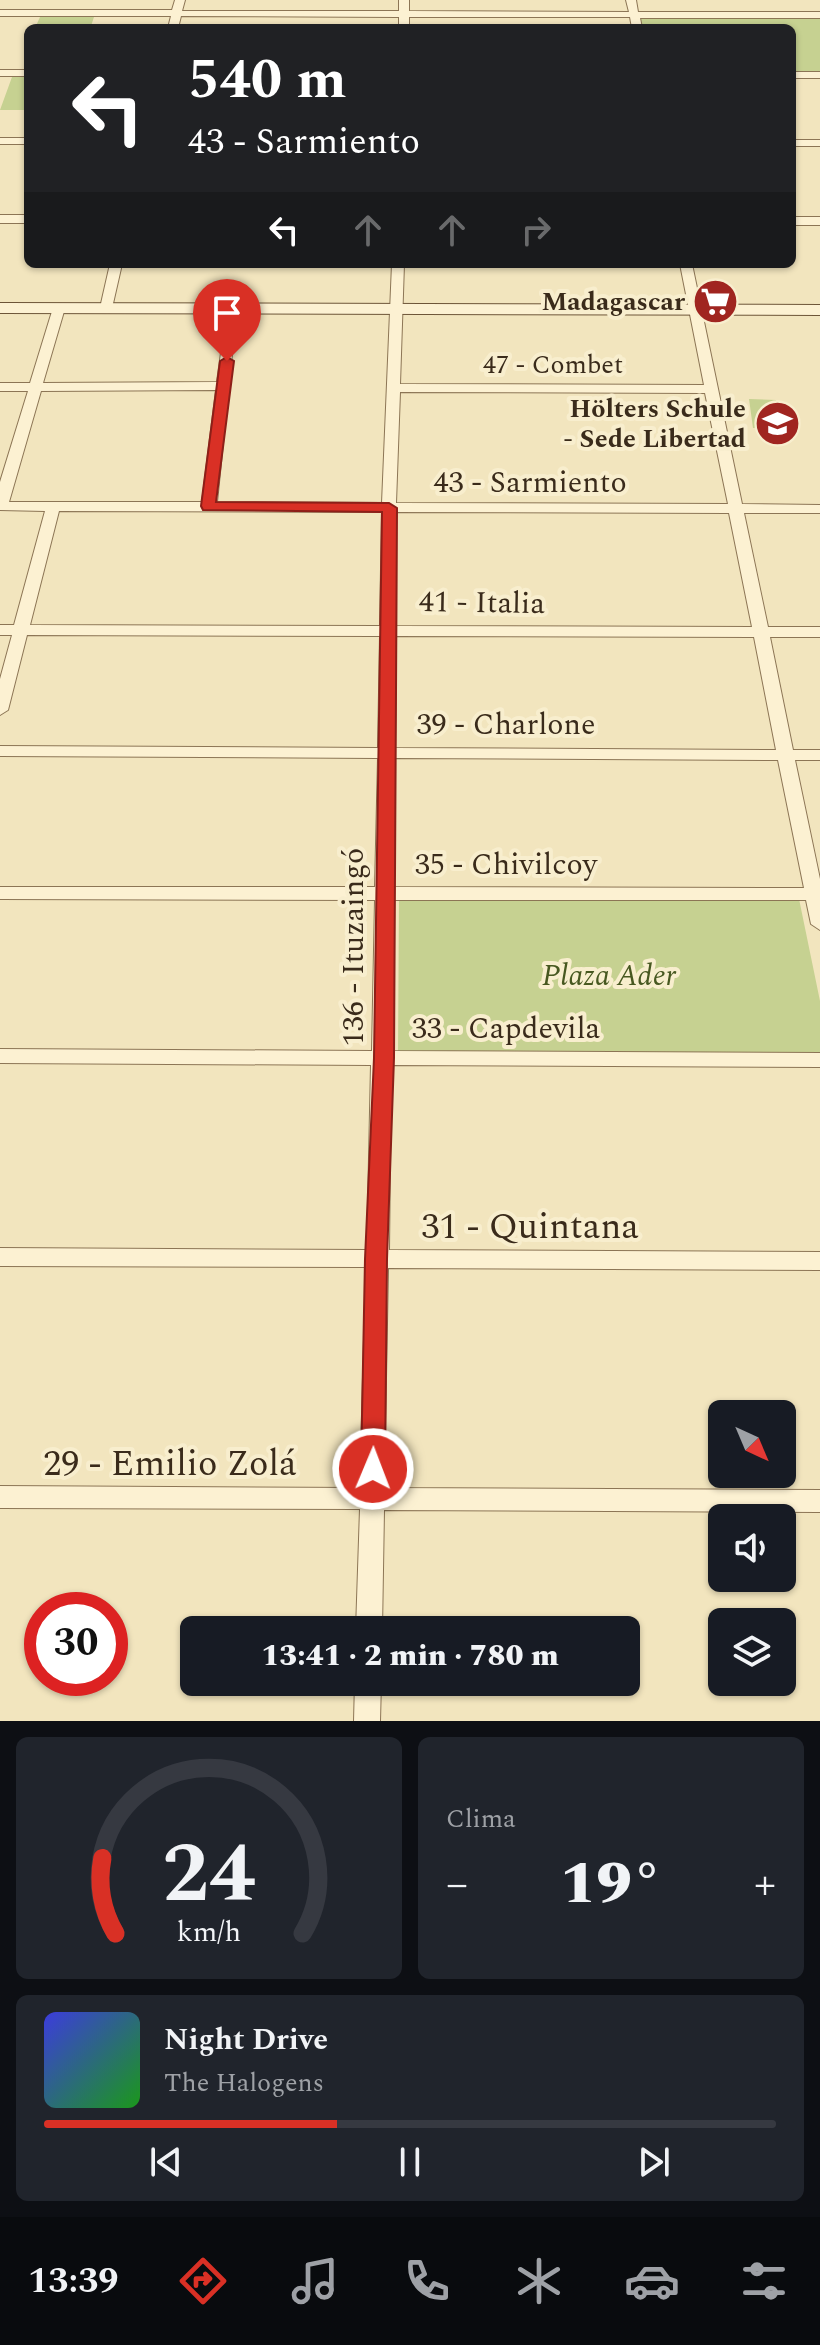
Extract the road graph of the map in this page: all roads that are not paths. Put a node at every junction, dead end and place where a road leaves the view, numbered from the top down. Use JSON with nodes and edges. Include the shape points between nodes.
{"nodes":[{"id":1,"x":180,"y":0,"type":"edge"},
{"id":2,"x":404,"y":0,"type":"edge"},
{"id":3,"x":631,"y":0,"type":"edge"},
{"id":4,"x":0,"y":13,"type":"edge"},
{"id":5,"x":177,"y":13,"type":"junction"},
{"id":6,"x":404,"y":14,"type":"junction"},
{"id":7,"x":633,"y":14,"type":"junction"},
{"id":8,"x":820,"y":15,"type":"edge"},
{"id":9,"x":174,"y":24,"type":"edge"},
{"id":10,"x":404,"y":24,"type":"edge"},
{"id":11,"x":636,"y":24,"type":"edge"},
{"id":12,"x":0,"y":73,"type":"edge"},
{"id":13,"x":24,"y":73,"type":"edge"},
{"id":14,"x":796,"y":75,"type":"edge"},
{"id":15,"x":820,"y":75,"type":"edge"},
{"id":16,"x":0,"y":141,"type":"edge"},
{"id":17,"x":24,"y":141,"type":"edge"},
{"id":18,"x":796,"y":143,"type":"edge"},
{"id":19,"x":820,"y":143,"type":"edge"},
{"id":20,"x":0,"y":219,"type":"edge"},
{"id":21,"x":24,"y":219,"type":"edge"},
{"id":22,"x":796,"y":221,"type":"edge"},
{"id":23,"x":820,"y":221,"type":"edge"},
{"id":24,"x":115,"y":268,"type":"edge"},
{"id":25,"x":398,"y":268,"type":"edge"},
{"id":26,"x":687,"y":268,"type":"edge"},
{"id":27,"x":0,"y":308,"type":"edge"},
{"id":28,"x":59,"y":308,"type":"junction"},
{"id":29,"x":106,"y":308,"type":"junction"},
{"id":30,"x":233,"y":309,"type":"junction"},
{"id":31,"x":398,"y":309,"type":"junction"},
{"id":32,"x":696,"y":310,"type":"junction"},
{"id":33,"x":820,"y":310,"type":"edge"},
{"id":34,"x":224,"y":386,"type":"junction"},
{"id":35,"x":0,"y":387,"type":"edge"},
{"id":36,"x":35,"y":387,"type":"junction"},
{"id":37,"x":395,"y":388,"type":"junction"},
{"id":38,"x":711,"y":389,"type":"junction"},
{"id":39,"x":0,"y":506,"type":"edge"},
{"id":40,"x":53,"y":506,"type":"junction"},
{"id":41,"x":209,"y":506,"type":"junction"},
{"id":42,"x":389,"y":508,"type":"junction"},
{"id":43,"x":820,"y":509,"type":"edge"},
{"id":44,"x":737,"y":510,"type":"junction"},
{"id":45,"x":390,"y":629,"type":"junction"},
{"id":46,"x":0,"y":630,"type":"edge"},
{"id":47,"x":20,"y":630,"type":"junction"},
{"id":48,"x":820,"y":632,"type":"edge"},
{"id":49,"x":762,"y":633,"type":"junction"},
{"id":50,"x":0,"y":710,"type":"edge"},
{"id":51,"x":0,"y":751,"type":"edge"},
{"id":52,"x":386,"y":751,"type":"junction"},
{"id":53,"x":787,"y":755,"type":"junction"},
{"id":54,"x":820,"y":755,"type":"edge"},
{"id":55,"x":385,"y":891,"type":"junction"},
{"id":56,"x":0,"y":893,"type":"edge"},
{"id":57,"x":817,"y":894,"type":"edge"},
{"id":58,"x":820,"y":924,"type":"edge"},
{"id":59,"x":0,"y":1056,"type":"edge"},
{"id":60,"x":384,"y":1058,"type":"junction"},
{"id":61,"x":820,"y":1060,"type":"edge"},
{"id":62,"x":0,"y":1257,"type":"edge"},
{"id":63,"x":376,"y":1259,"type":"junction"},
{"id":64,"x":820,"y":1261,"type":"edge"},
{"id":65,"x":0,"y":1497,"type":"edge"},
{"id":66,"x":372,"y":1499,"type":"junction"},
{"id":67,"x":820,"y":1501,"type":"edge"},
{"id":68,"x":369,"y":1616,"type":"edge"},
{"id":69,"x":368,"y":1696,"type":"edge"},
{"id":70,"x":367,"y":1721,"type":"edge"}],
"edges":[{"from":1,"to":5,"type":"street"},
{"from":2,"to":6,"type":"street"},
{"from":3,"to":7,"type":"street"},
{"from":4,"to":5,"type":"street"},
{"from":5,"to":6,"type":"street"},
{"from":5,"to":9,"type":"street"},
{"from":6,"to":7,"type":"street"},
{"from":6,"to":10,"type":"street"},
{"from":7,"to":8,"type":"street"},
{"from":7,"to":11,"type":"street"},
{"from":12,"to":13,"type":"street"},
{"from":14,"to":15,"type":"street"},
{"from":16,"to":17,"type":"street"},
{"from":18,"to":19,"type":"street"},
{"from":20,"to":21,"type":"street"},
{"from":22,"to":23,"type":"street"},
{"from":24,"to":29,"type":"street"},
{"from":25,"to":31,"type":"street","name":"136 - Ituzaingó"},
{"from":26,"to":32,"type":"street"},
{"from":27,"to":28,"type":"street"},
{"from":28,"to":29,"type":"street"},
{"from":28,"to":36,"type":"street"},
{"from":29,"to":30,"type":"street"},
{"from":30,"to":31,"type":"street"},
{"from":30,"to":34,"type":"street"},
{"from":31,"to":32,"type":"street"},
{"from":31,"to":37,"type":"street","name":"136 - Ituzaingó"},
{"from":32,"to":33,"type":"street"},
{"from":32,"to":38,"type":"street"},
{"from":34,"to":36,"type":"street"},
{"from":34,"to":41,"type":"street"},
{"from":35,"to":36,"type":"street"},
{"from":36,"to":39,"type":"street"},
{"from":37,"to":38,"type":"street","name":"47 - Combet"},
{"from":37,"to":42,"type":"street","name":"136 - Ituzaingó"},
{"from":38,"to":44,"type":"street"},
{"from":39,"to":40,"type":"street","name":"43 - Sarmiento"},
{"from":40,"to":41,"type":"street","name":"43 - Sarmiento"},
{"from":40,"to":47,"type":"street"},
{"from":41,"to":42,"type":"street","name":"43 - Sarmiento"},
{"from":42,"to":44,"type":"street","name":"43 - Sarmiento"},
{"from":42,"to":45,"type":"street","name":"136 - Ituzaingó"},
{"from":43,"to":44,"type":"street","name":"43 - Sarmiento"},
{"from":44,"to":49,"type":"street"},
{"from":45,"to":47,"type":"street","name":"41 - Italia"},
{"from":45,"to":49,"type":"street","name":"41 - Italia"},
{"from":45,"to":52,"type":"street","name":"136 - Ituzaingó"},
{"from":46,"to":47,"type":"street","name":"41 - Italia"},
{"from":47,"to":50,"type":"street"},
{"from":48,"to":49,"type":"street","name":"41 - Italia"},
{"from":49,"to":53,"type":"street"},
{"from":51,"to":52,"type":"street","name":"39 - Charlone"},
{"from":52,"to":53,"type":"street","name":"39 - Charlone"},
{"from":52,"to":55,"type":"street","name":"136 - Ituzaingó"},
{"from":53,"to":54,"type":"street","name":"39 - Charlone"},
{"from":53,"to":57,"type":"street"},
{"from":55,"to":56,"type":"street","name":"35 - Chivilcoy"},
{"from":55,"to":57,"type":"street","name":"35 - Chivilcoy"},
{"from":55,"to":60,"type":"street","name":"136 - Ituzaingó"},
{"from":57,"to":58,"type":"street"},
{"from":59,"to":60,"type":"street","name":"33 - Capdevila"},
{"from":60,"to":61,"type":"street","name":"33 - Capdevila"},
{"from":60,"to":63,"type":"street","name":"136 - Ituzaingó"},
{"from":62,"to":63,"type":"street","name":"31 - Quintana"},
{"from":63,"to":64,"type":"street","name":"31 - Quintana"},
{"from":63,"to":66,"type":"street","name":"136 - Ituzaingó"},
{"from":65,"to":66,"type":"street","name":"29 - Emilio Zolá"},
{"from":66,"to":67,"type":"street","name":"29 - Emilio Zolá"},
{"from":66,"to":68,"type":"street","name":"136 - Ituzaingó"},
{"from":69,"to":70,"type":"street"}]}
